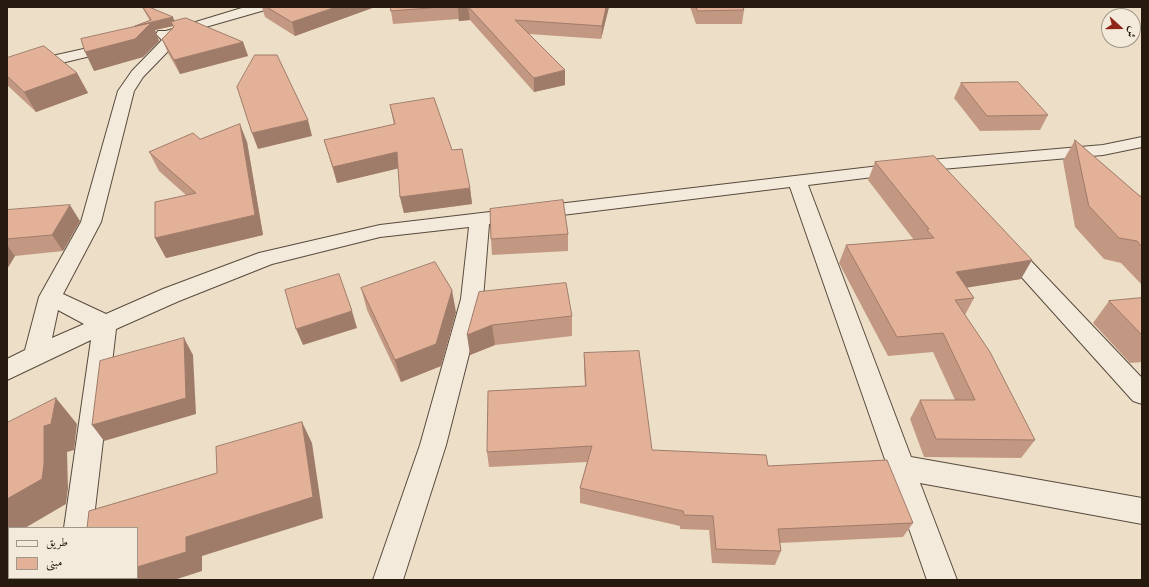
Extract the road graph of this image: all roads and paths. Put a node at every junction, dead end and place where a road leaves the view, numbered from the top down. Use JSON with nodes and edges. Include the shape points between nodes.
{"nodes":[{"id":1,"x":260,"y":7,"type":"edge"},
{"id":2,"x":126,"y":43,"type":"edge"},
{"id":3,"x":7,"y":71,"type":"edge"},
{"id":4,"x":1142,"y":142,"type":"edge"},
{"id":5,"x":1068,"y":153,"type":"junction"},
{"id":6,"x":930,"y":165,"type":"junction"},
{"id":7,"x":1085,"y":168,"type":"edge"},
{"id":8,"x":797,"y":181,"type":"junction"},
{"id":9,"x":946,"y":182,"type":"edge"},
{"id":10,"x":480,"y":219,"type":"junction"},
{"id":11,"x":994,"y":234,"type":"edge"},
{"id":12,"x":50,"y":297,"type":"junction"},
{"id":13,"x":105,"y":324,"type":"junction"},
{"id":14,"x":36,"y":355,"type":"junction"},
{"id":15,"x":7,"y":370,"type":"edge"},
{"id":16,"x":1142,"y":394,"type":"edge"},
{"id":17,"x":901,"y":467,"type":"junction"},
{"id":18,"x":1142,"y":511,"type":"edge"},
{"id":19,"x":78,"y":526,"type":"dead end"},
{"id":20,"x":388,"y":580,"type":"edge"},
{"id":21,"x":942,"y":580,"type":"edge"}],
"edges":[{"from":1,"to":12,"type":"street","via":[[156,36],[171,40],[137,74],[126,91],[91,222]]},
{"from":2,"to":3,"type":"street"},
{"from":4,"to":5,"type":"street","via":[[1103,150]]},
{"from":5,"to":6,"type":"street"},
{"from":5,"to":7,"type":"street"},
{"from":6,"to":8,"type":"street"},
{"from":6,"to":9,"type":"street"},
{"from":8,"to":10,"type":"street"},
{"from":8,"to":17,"type":"street"},
{"from":10,"to":13,"type":"street","via":[[380,231],[266,258]]},
{"from":10,"to":20,"type":"street","via":[[472,299],[433,445]]},
{"from":11,"to":16,"type":"street"},
{"from":12,"to":13,"type":"street"},
{"from":12,"to":14,"type":"street"},
{"from":13,"to":14,"type":"street"},
{"from":13,"to":19,"type":"street"},
{"from":14,"to":15,"type":"street"},
{"from":17,"to":18,"type":"street"},
{"from":17,"to":21,"type":"street"}]}
